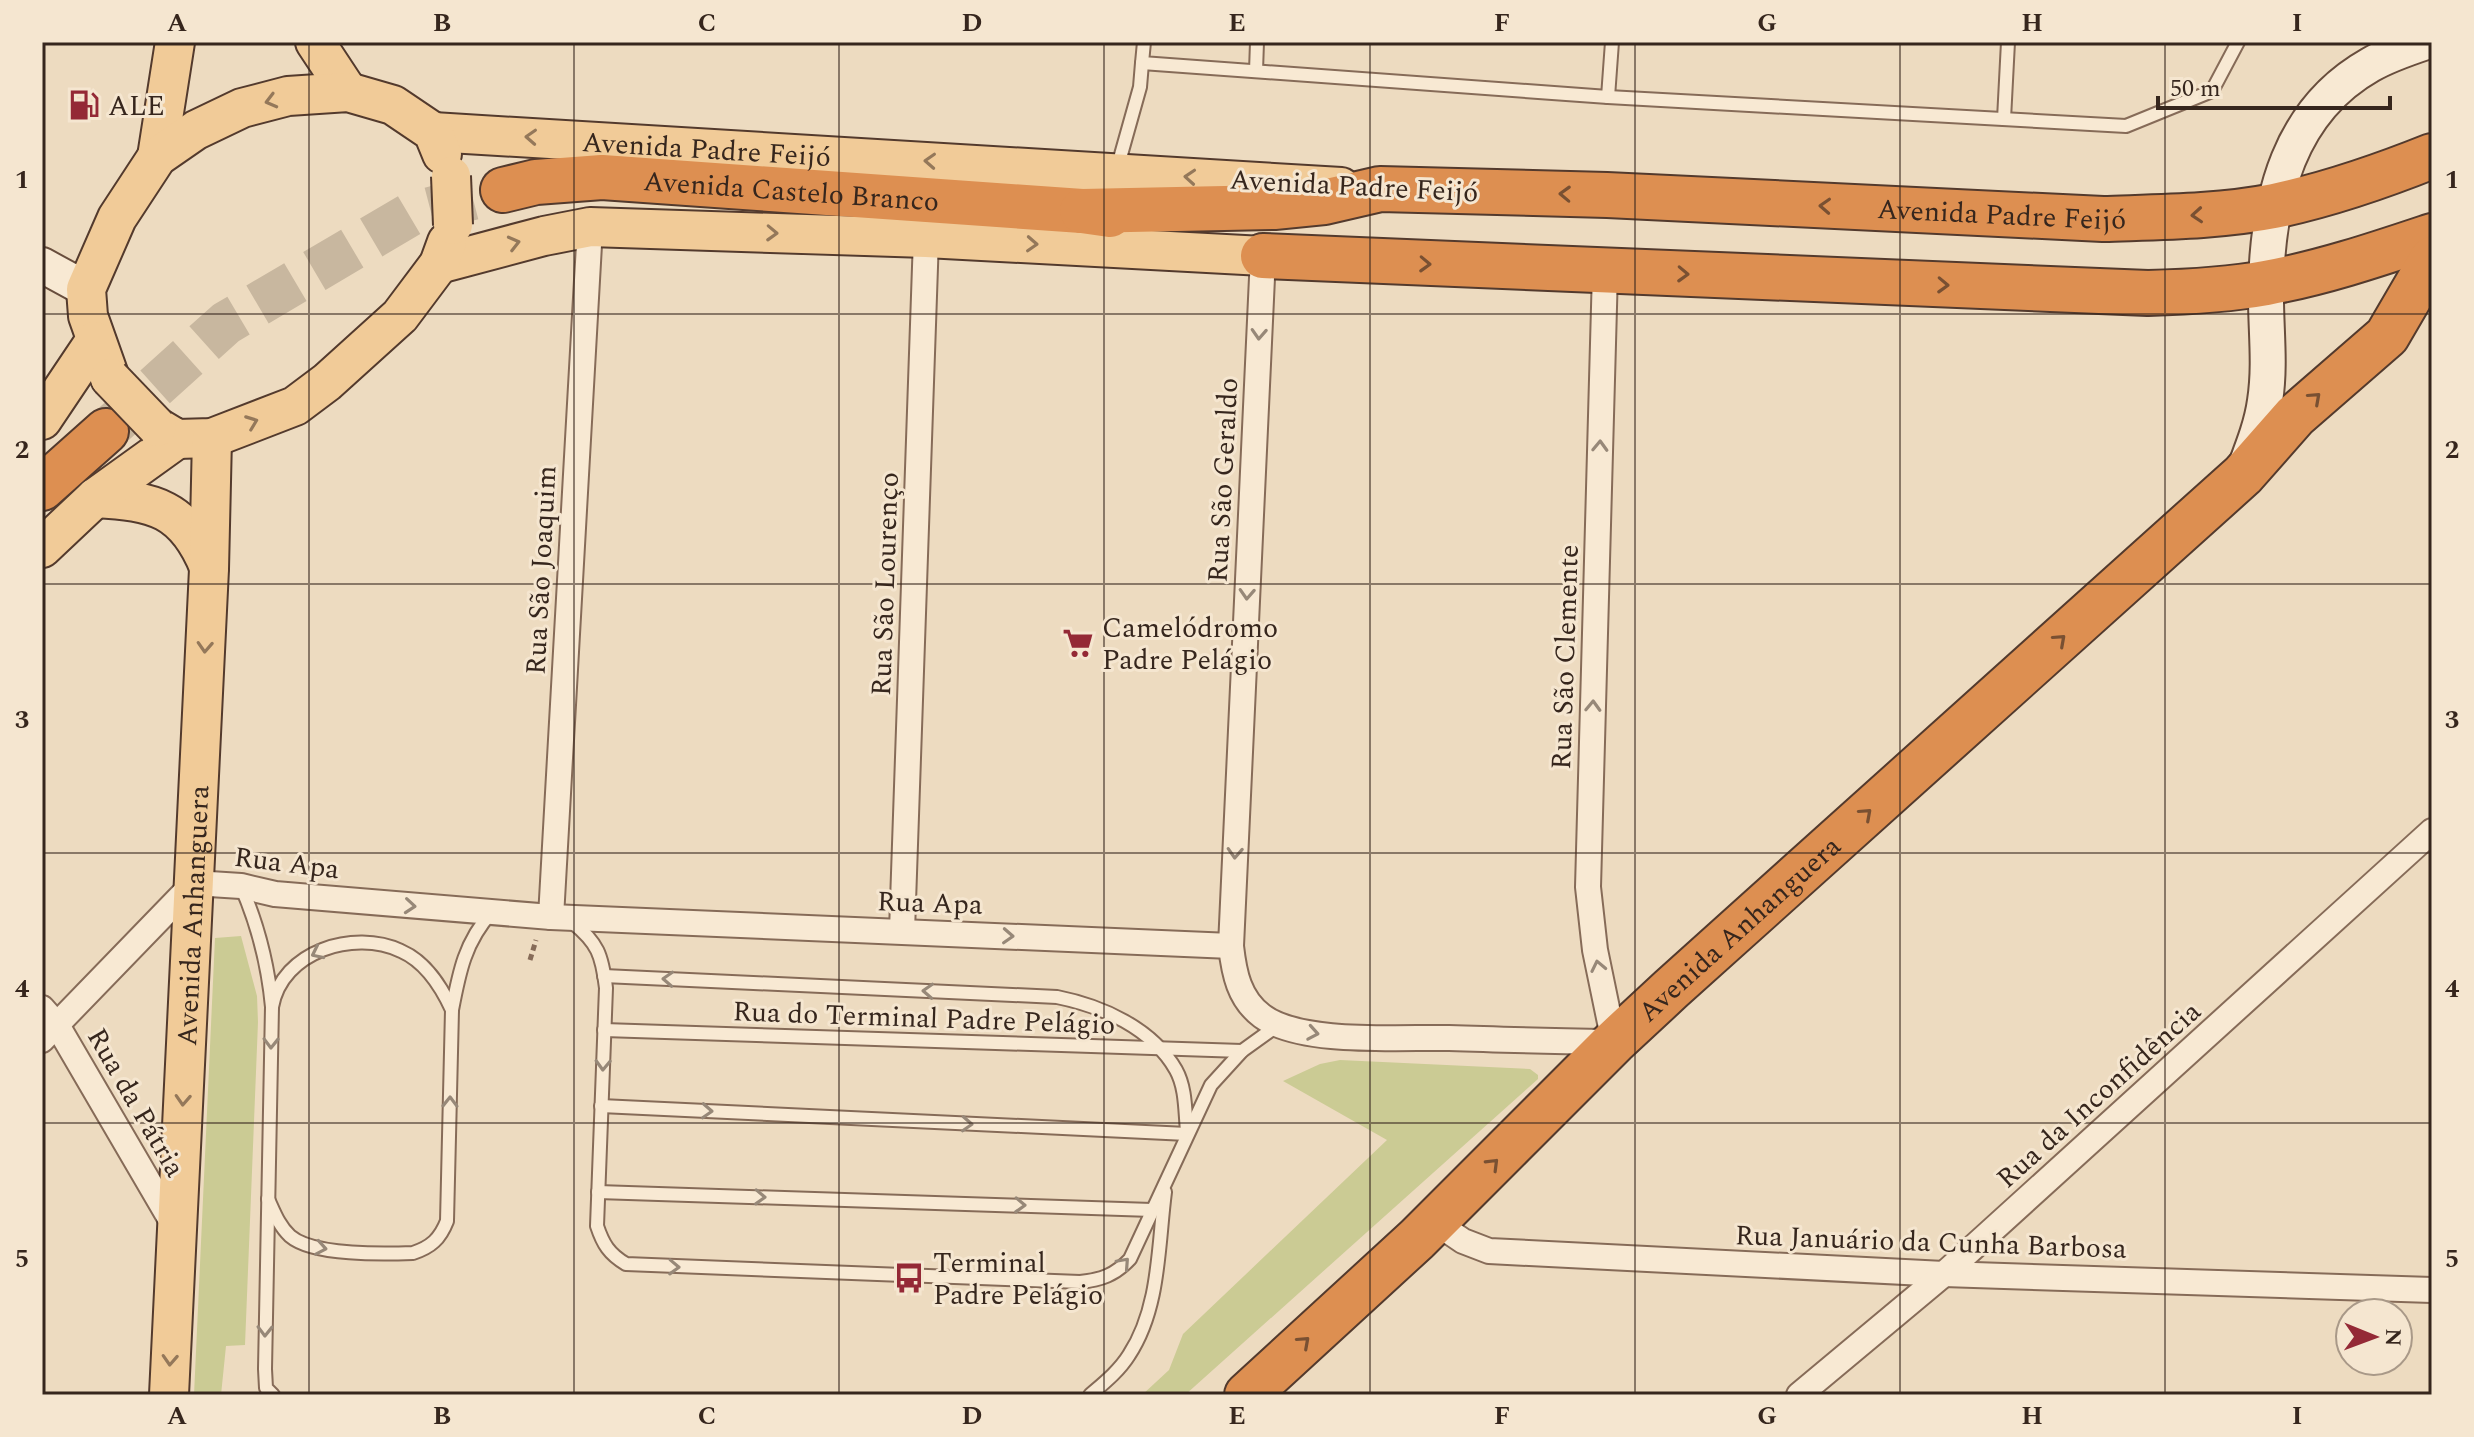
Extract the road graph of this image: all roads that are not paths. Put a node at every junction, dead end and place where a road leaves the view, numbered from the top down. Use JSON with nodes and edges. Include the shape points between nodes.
{"nodes":[{"id":1,"x":175,"y":42,"type":"edge"},
{"id":2,"x":315,"y":42,"type":"edge"},
{"id":3,"x":1144,"y":42,"type":"edge"},
{"id":4,"x":1257,"y":42,"type":"edge"},
{"id":5,"x":1612,"y":42,"type":"edge"},
{"id":6,"x":2008,"y":42,"type":"edge"},
{"id":7,"x":2238,"y":42,"type":"edge"},
{"id":8,"x":2426,"y":42,"type":"edge"},
{"id":9,"x":1142,"y":63,"type":"junction"},
{"id":10,"x":2432,"y":64,"type":"edge"},
{"id":11,"x":1256,"y":71,"type":"junction"},
{"id":12,"x":348,"y":92,"type":"junction"},
{"id":13,"x":1608,"y":97,"type":"junction"},
{"id":14,"x":2004,"y":119,"type":"junction"},
{"id":15,"x":433,"y":132,"type":"junction"},
{"id":16,"x":2432,"y":156,"type":"edge"},
{"id":17,"x":157,"y":157,"type":"junction"},
{"id":18,"x":1116,"y":173,"type":"junction"},
{"id":19,"x":1380,"y":189,"type":"junction"},
{"id":20,"x":503,"y":190,"type":"tunnel mouth"},
{"id":21,"x":2274,"y":206,"type":"junction"},
{"id":22,"x":1082,"y":211,"type":"junction"},
{"id":23,"x":590,"y":227,"type":"junction"},
{"id":24,"x":2432,"y":236,"type":"edge"},
{"id":25,"x":926,"y":238,"type":"junction"},
{"id":26,"x":1263,"y":256,"type":"junction"},
{"id":27,"x":2432,"y":259,"type":"edge"},
{"id":28,"x":1380,"y":262,"type":"junction"},
{"id":29,"x":439,"y":264,"type":"junction"},
{"id":30,"x":42,"y":265,"type":"edge"},
{"id":31,"x":1605,"y":271,"type":"junction"},
{"id":32,"x":2266,"y":283,"type":"junction"},
{"id":33,"x":86,"y":289,"type":"junction"},
{"id":34,"x":95,"y":341,"type":"junction"},
{"id":35,"x":42,"y":420,"type":"edge"},
{"id":36,"x":106,"y":431,"type":"tunnel mouth"},
{"id":37,"x":182,"y":435,"type":"junction"},
{"id":38,"x":2243,"y":475,"type":"junction"},
{"id":39,"x":42,"y":488,"type":"edge"},
{"id":40,"x":95,"y":498,"type":"junction"},
{"id":41,"x":42,"y":548,"type":"edge"},
{"id":42,"x":209,"y":569,"type":"junction"},
{"id":43,"x":2432,"y":831,"type":"edge"},
{"id":44,"x":194,"y":883,"type":"junction"},
{"id":45,"x":241,"y":886,"type":"junction"},
{"id":46,"x":492,"y":912,"type":"junction"},
{"id":47,"x":559,"y":917,"type":"junction"},
{"id":48,"x":902,"y":931,"type":"junction"},
{"id":49,"x":1231,"y":946,"type":"junction"},
{"id":50,"x":604,"y":976,"type":"junction"},
{"id":51,"x":272,"y":1007,"type":"junction"},
{"id":52,"x":452,"y":1010,"type":"junction"},
{"id":53,"x":47,"y":1024,"type":"edge"},
{"id":54,"x":1278,"y":1025,"type":"junction"},
{"id":55,"x":604,"y":1030,"type":"junction"},
{"id":56,"x":1614,"y":1042,"type":"junction"},
{"id":57,"x":1160,"y":1048,"type":"junction"},
{"id":58,"x":1242,"y":1051,"type":"junction"},
{"id":59,"x":601,"y":1106,"type":"junction"},
{"id":60,"x":1187,"y":1134,"type":"junction"},
{"id":61,"x":1167,"y":1178,"type":"junction"},
{"id":62,"x":598,"y":1192,"type":"junction"},
{"id":63,"x":268,"y":1199,"type":"junction"},
{"id":64,"x":1152,"y":1210,"type":"junction"},
{"id":65,"x":1435,"y":1222,"type":"junction"},
{"id":66,"x":176,"y":1229,"type":"junction"},
{"id":67,"x":1944,"y":1274,"type":"junction"},
{"id":68,"x":2432,"y":1290,"type":"edge"},
{"id":69,"x":169,"y":1395,"type":"edge"},
{"id":70,"x":273,"y":1395,"type":"edge"},
{"id":71,"x":1090,"y":1395,"type":"edge"},
{"id":72,"x":1247,"y":1395,"type":"edge"},
{"id":73,"x":1799,"y":1395,"type":"edge"}],
"edges":[{"from":1,"to":17,"type":"main road"},
{"from":2,"to":12,"type":"main road"},
{"from":3,"to":9,"type":"lane"},
{"from":4,"to":11,"type":"lane"},
{"from":5,"to":13,"type":"lane"},
{"from":6,"to":14,"type":"lane"},
{"from":7,"to":14,"type":"lane","via":[[2212,91],[2126,126]]},
{"from":8,"to":21,"type":"street","via":[[2370,64],[2322,103],[2285,164]]},
{"from":9,"to":11,"type":"lane"},
{"from":9,"to":18,"type":"lane"},
{"from":10,"to":21,"type":"street","via":[[2357,96],[2336,116]]},
{"from":11,"to":13,"type":"lane"},
{"from":12,"to":15,"type":"main road","via":[[393,105]]},
{"from":12,"to":17,"type":"main road","one_way":true,"via":[[288,96],[242,108]]},
{"from":13,"to":14,"type":"lane"},
{"from":18,"to":15,"type":"main road","name":"Avenida Padre Feijó","one_way":true},
{"from":15,"to":29,"type":"main road","bridge":true,"via":[[451,176],[453,225]]},
{"from":16,"to":21,"type":"highway"},
{"from":17,"to":33,"type":"main road","via":[[117,218]]},
{"from":19,"to":18,"type":"main road","name":"Avenida Padre Feijó","one_way":true},
{"from":21,"to":19,"type":"highway","name":"Avenida Padre Feijó","one_way":true,"via":[[2103,219]]},
{"from":19,"to":22,"type":"highway","name":"Avenida Castelo Branco","via":[[1274,207]]},
{"from":20,"to":22,"type":"highway","name":"Avenida Castelo Branco","via":[[602,177]]},
{"from":21,"to":32,"type":"street"},
{"from":22,"to":28,"type":"highway","name":"Avenida Castelo Branco","via":[[1323,247]]},
{"from":23,"to":25,"type":"main road","one_way":true},
{"from":29,"to":23,"type":"main road","one_way":true},
{"from":23,"to":47,"type":"street","name":"Rua São Joaquim"},
{"from":24,"to":32,"type":"highway"},
{"from":25,"to":26,"type":"main road","one_way":true},
{"from":25,"to":48,"type":"street","name":"Rua São Lourenço"},
{"from":26,"to":28,"type":"highway"},
{"from":26,"to":49,"type":"street","name":"Rua São Geraldo","one_way":true},
{"from":38,"to":27,"type":"highway","name":"Avenida Anhanguera","one_way":true,"via":[[2295,416],[2387,336]]},
{"from":28,"to":31,"type":"highway","one_way":true},
{"from":37,"to":29,"type":"main road","one_way":true,"via":[[295,406],[400,316]]},
{"from":30,"to":33,"type":"street"},
{"from":31,"to":32,"type":"highway","one_way":true,"via":[[2148,293]]},
{"from":56,"to":31,"type":"street","name":"Rua São Clemente","one_way":true,"via":[[1588,887]]},
{"from":32,"to":38,"type":"street","via":[[2265,401]]},
{"from":33,"to":34,"type":"main road"},
{"from":34,"to":35,"type":"main road"},
{"from":34,"to":37,"type":"main road","bridge":true,"via":[[110,378]]},
{"from":36,"to":39,"type":"highway"},
{"from":37,"to":40,"type":"main road"},
{"from":37,"to":42,"type":"main road","name":"Avenida Anhanguera"},
{"from":56,"to":38,"type":"highway","name":"Avenida Anhanguera","one_way":true},
{"from":40,"to":41,"type":"main road"},
{"from":40,"to":42,"type":"main road","via":[[136,500],[182,522],[199,543]]},
{"from":42,"to":44,"type":"main road","name":"Avenida Anhanguera","one_way":true},
{"from":43,"to":67,"type":"street","name":"Rua da Inconfidência"},
{"from":44,"to":45,"type":"street","name":"Rua Apa"},
{"from":44,"to":53,"type":"street"},
{"from":44,"to":66,"type":"main road","name":"Avenida Anhanguera","one_way":true},
{"from":45,"to":46,"type":"street","name":"Rua Apa","one_way":true,"via":[[275,894]]},
{"from":45,"to":51,"type":"lane","via":[[260,931]]},
{"from":46,"to":47,"type":"street","name":"Rua Apa"},
{"from":46,"to":52,"type":"lane","via":[[477,927],[462,960]]},
{"from":47,"to":48,"type":"street","name":"Rua Apa"},
{"from":47,"to":50,"type":"lane","via":[[585,932],[598,948]]},
{"from":48,"to":49,"type":"street","name":"Rua Apa","one_way":true},
{"from":49,"to":54,"type":"street","via":[[1240,990],[1263,1017]]},
{"from":50,"to":55,"type":"lane"},
{"from":57,"to":50,"type":"lane","one_way":true,"via":[[1134,1026],[1079,1001],[1057,997]]},
{"from":52,"to":51,"type":"lane","one_way":true,"via":[[425,967],[402,951],[376,943],[343,943],[304,960],[274,994]]},
{"from":51,"to":63,"type":"lane","one_way":true},
{"from":63,"to":52,"type":"lane","one_way":true,"via":[[292,1238],[327,1250],[406,1253],[437,1241],[447,1221]]},
{"from":53,"to":66,"type":"street","name":"Rua da Pátria"},
{"from":54,"to":56,"type":"street","one_way":true,"via":[[1329,1036]]},
{"from":54,"to":58,"type":"lane"},
{"from":55,"to":57,"type":"lane","name":"Rua do Terminal Padre Pelágio"},
{"from":55,"to":59,"type":"lane","one_way":true},
{"from":65,"to":56,"type":"highway","name":"Avenida Anhanguera","one_way":true},
{"from":57,"to":58,"type":"lane","name":"Rua do Terminal Padre Pelágio"},
{"from":57,"to":60,"type":"lane","via":[[1177,1072]]},
{"from":58,"to":60,"type":"lane","via":[[1211,1085]]},
{"from":59,"to":60,"type":"lane","one_way":true},
{"from":59,"to":62,"type":"lane"},
{"from":60,"to":61,"type":"lane"},
{"from":61,"to":64,"type":"lane"},
{"from":61,"to":71,"type":"lane","via":[[1151,1306],[1143,1329],[1128,1357]]},
{"from":62,"to":64,"type":"lane","one_way":true},
{"from":62,"to":64,"type":"lane","one_way":true,"via":[[602,1243],[626,1264],[1080,1282],[1097,1281],[1124,1266]]},
{"from":63,"to":70,"type":"lane","one_way":true,"via":[[265,1369],[266,1388]]},
{"from":65,"to":67,"type":"street","name":"Rua Januário da Cunha Barbosa","via":[[1489,1251]]},
{"from":72,"to":65,"type":"highway","name":"Avenida Anhanguera","one_way":true},
{"from":66,"to":69,"type":"main road","name":"Avenida Anhanguera","one_way":true},
{"from":67,"to":68,"type":"street","name":"Rua Januário da Cunha Barbosa"},
{"from":67,"to":73,"type":"street","name":"Rua da Inconfidência"}]}
